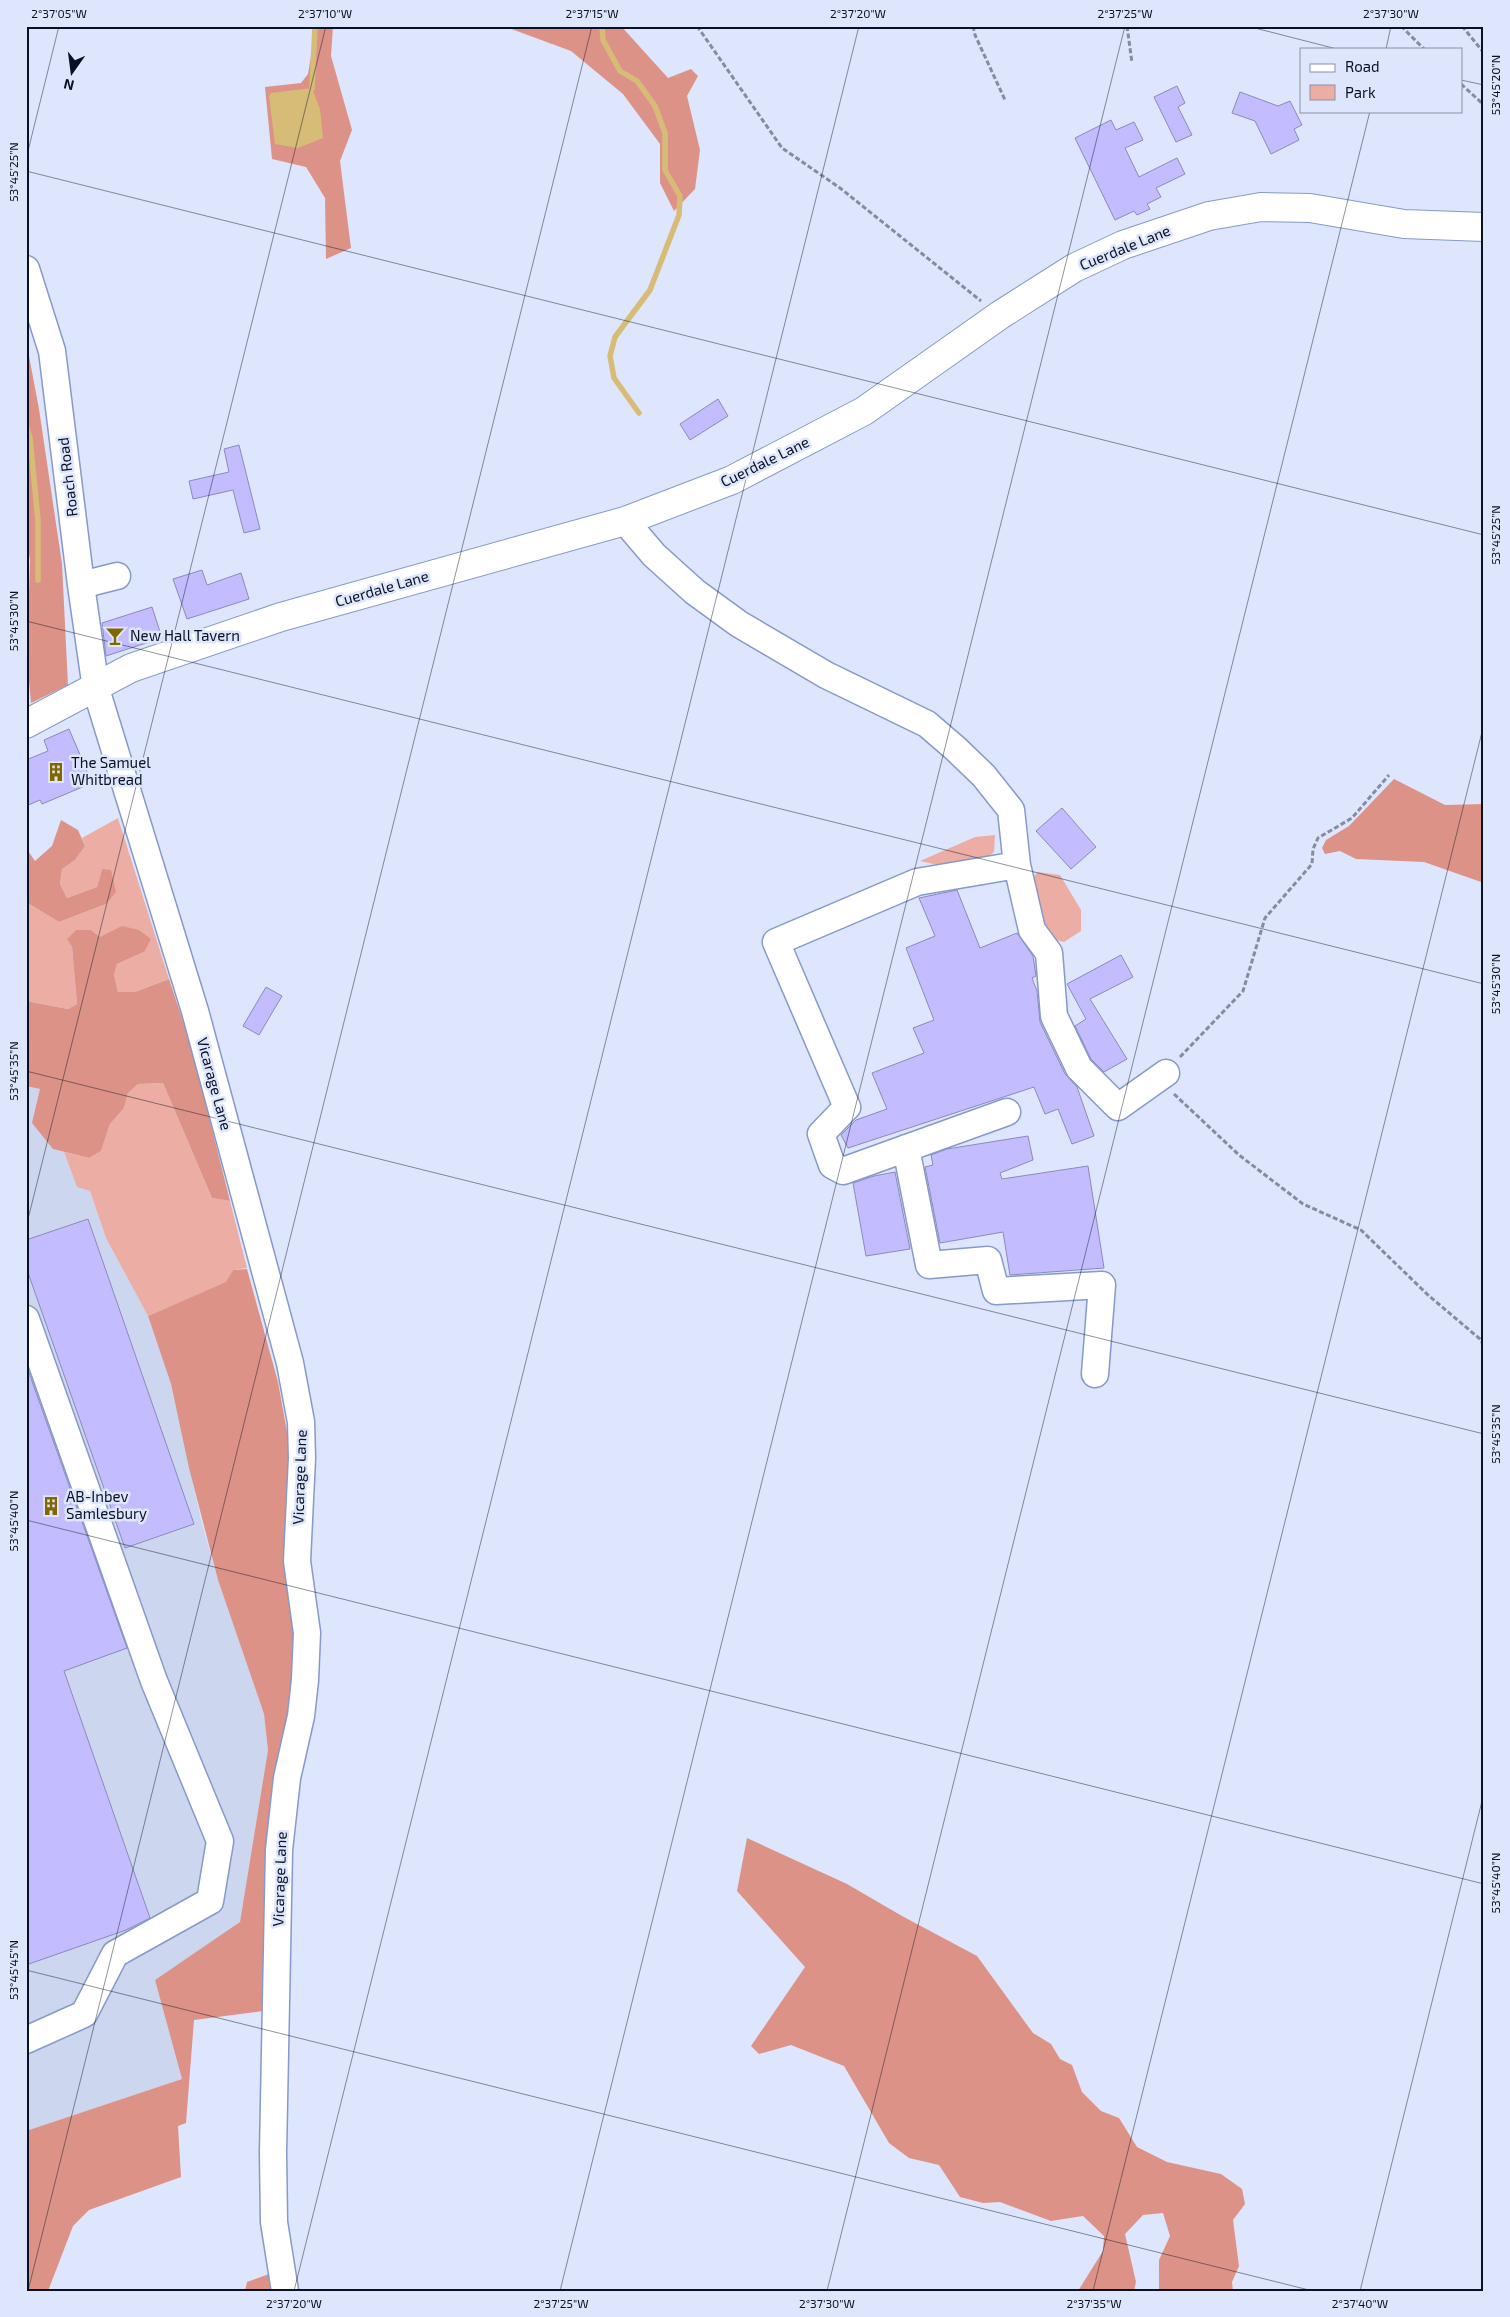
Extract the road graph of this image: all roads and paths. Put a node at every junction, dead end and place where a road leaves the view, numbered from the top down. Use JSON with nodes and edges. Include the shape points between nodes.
{"nodes":[{"id":1,"x":698,"y":26,"type":"edge"},
{"id":2,"x":973,"y":26,"type":"edge"},
{"id":3,"x":1127,"y":26,"type":"edge"},
{"id":4,"x":1401,"y":26,"type":"edge"},
{"id":5,"x":1462,"y":26,"type":"edge"},
{"id":6,"x":1423,"y":48,"type":"edge"},
{"id":7,"x":1484,"y":53,"type":"edge"},
{"id":8,"x":1132,"y":63,"type":"dead end"},
{"id":9,"x":1462,"y":85,"type":"edge"},
{"id":10,"x":1005,"y":100,"type":"dead end"},
{"id":11,"x":1484,"y":105,"type":"edge"},
{"id":12,"x":1484,"y":227,"type":"edge"},
{"id":13,"x":26,"y":269,"type":"edge"},
{"id":14,"x":1000,"y":315,"type":"junction"},
{"id":15,"x":624,"y":521,"type":"junction"},
{"id":16,"x":117,"y":576,"type":"dead end"},
{"id":17,"x":81,"y":585,"type":"junction"},
{"id":18,"x":96,"y":688,"type":"junction"},
{"id":19,"x":26,"y":724,"type":"edge"},
{"id":20,"x":1388,"y":775,"type":"dead end"},
{"id":21,"x":1016,"y":865,"type":"junction"},
{"id":22,"x":1165,"y":1080,"type":"junction"},
{"id":23,"x":1007,"y":1112,"type":"dead end"},
{"id":24,"x":906,"y":1148,"type":"junction"},
{"id":25,"x":26,"y":1319,"type":"edge"},
{"id":26,"x":1484,"y":1346,"type":"edge"},
{"id":27,"x":1095,"y":1374,"type":"dead end"},
{"id":28,"x":26,"y":2040,"type":"edge"},
{"id":29,"x":285,"y":2291,"type":"edge"}],
"edges":[{"from":1,"to":14,"type":"path","via":[[782,148],[840,188]]},
{"from":2,"to":10,"type":"path"},
{"from":3,"to":8,"type":"path"},
{"from":4,"to":6,"type":"path"},
{"from":5,"to":7,"type":"path"},
{"from":9,"to":11,"type":"path"},
{"from":12,"to":14,"type":"main road","name":"Cuerdale Lane","via":[[1404,224],[1310,208],[1261,207],[1209,216],[1122,245],[1074,268]]},
{"from":13,"to":17,"type":"street","name":"Roach Road","via":[[52,351]]},
{"from":14,"to":15,"type":"main road","name":"Cuerdale Lane","via":[[864,411],[732,480]]},
{"from":15,"to":18,"type":"main road","name":"Cuerdale Lane","via":[[281,617],[131,668]]},
{"from":15,"to":21,"type":"street","via":[[695,592],[739,624],[826,675],[927,724],[956,749],[984,776],[1011,810]]},
{"from":16,"to":17,"type":"street"},
{"from":17,"to":18,"type":"street","name":"Roach Road"},
{"from":18,"to":19,"type":"main road","name":"Cuerdale Lane"},
{"from":18,"to":29,"type":"street","name":"Vicarage Lane","via":[[194,1011],[290,1363],[301,1422],[296,1561],[307,1632],[301,1716],[286,1778],[279,1850],[273,2153],[274,2222]]},
{"from":20,"to":22,"type":"path","via":[[1352,818],[1318,838],[1312,864],[1265,918],[1243,991]]},
{"from":21,"to":22,"type":"street","via":[[1032,930],[1050,953],[1054,1016],[1079,1068],[1118,1107]]},
{"from":21,"to":24,"type":"street","via":[[917,882],[776,942],[847,1107],[821,1134],[832,1165],[843,1171]]},
{"from":22,"to":26,"type":"path","via":[[1239,1155],[1303,1204],[1361,1230]]},
{"from":23,"to":24,"type":"street"},
{"from":24,"to":27,"type":"street","via":[[929,1265],[988,1260],[996,1291],[1102,1285]]},
{"from":25,"to":28,"type":"street","via":[[154,1681],[220,1841],[210,1901],[115,1954],[84,2014]]}]}
